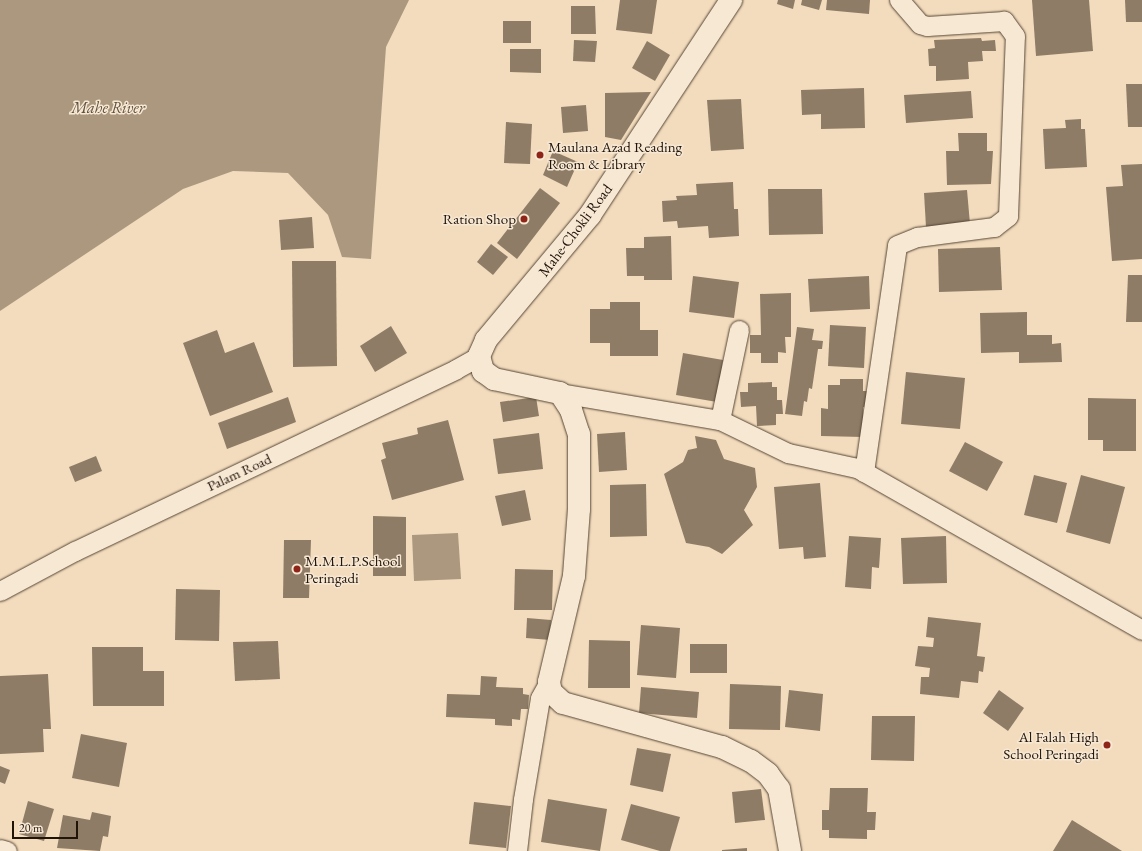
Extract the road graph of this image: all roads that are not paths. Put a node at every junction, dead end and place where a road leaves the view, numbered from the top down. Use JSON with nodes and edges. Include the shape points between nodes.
{"nodes":[{"id":1,"x":731,"y":0,"type":"edge"},
{"id":2,"x":899,"y":0,"type":"edge"},
{"id":3,"x":739,"y":330,"type":"dead end"},
{"id":4,"x":479,"y":356,"type":"junction"},
{"id":5,"x":560,"y":393,"type":"junction"},
{"id":6,"x":720,"y":420,"type":"junction"},
{"id":7,"x":864,"y":472,"type":"junction"},
{"id":8,"x":0,"y":591,"type":"edge"},
{"id":9,"x":1142,"y":630,"type":"edge"},
{"id":10,"x":549,"y":682,"type":"junction"},
{"id":11,"x":0,"y":849,"type":"edge"},
{"id":12,"x":7,"y":851,"type":"edge"},
{"id":13,"x":517,"y":851,"type":"edge"},
{"id":14,"x":790,"y":851,"type":"edge"}],
"edges":[{"from":1,"to":4,"type":"main road","name":"Mahe-Chokli Road","via":[[590,214],[486,340]]},
{"from":2,"to":7,"type":"street","via":[[920,24],[927,26],[1004,21],[1015,36],[1008,216],[994,227],[917,237],[897,245]]},
{"from":3,"to":6,"type":"street"},
{"from":4,"to":5,"type":"main road","via":[[484,371],[494,378]]},
{"from":4,"to":8,"type":"street","name":"Palam Road","via":[[75,551]]},
{"from":5,"to":6,"type":"street"},
{"from":5,"to":10,"type":"main road","via":[[571,410],[579,434],[579,509],[574,576]]},
{"from":6,"to":7,"type":"street","via":[[788,453],[857,468]]},
{"from":7,"to":9,"type":"street"},
{"from":10,"to":13,"type":"street","via":[[540,698]]},
{"from":10,"to":14,"type":"main road","via":[[551,692],[563,703],[722,747],[751,761],[768,774],[779,789]]},
{"from":11,"to":12,"type":"street"}]}
